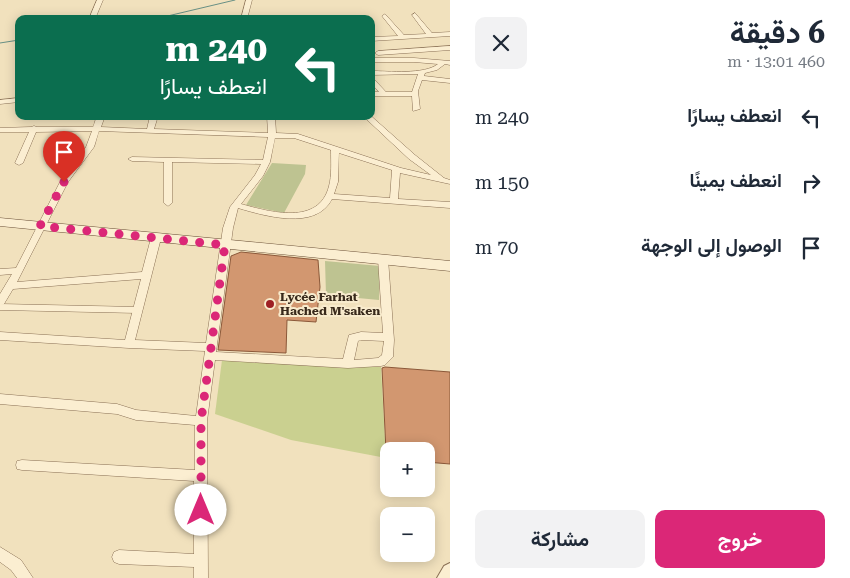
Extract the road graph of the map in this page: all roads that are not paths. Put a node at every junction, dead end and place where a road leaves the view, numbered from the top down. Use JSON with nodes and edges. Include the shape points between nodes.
{"nodes":[{"id":1,"x":100,"y":0,"type":"edge"},
{"id":2,"x":250,"y":0,"type":"edge"},
{"id":3,"x":94,"y":15,"type":"edge"},
{"id":4,"x":245,"y":15,"type":"edge"},
{"id":5,"x":415,"y":15,"type":"dead end"},
{"id":6,"x":385,"y":16,"type":"dead end"},
{"id":7,"x":448,"y":34,"type":"edge"},
{"id":8,"x":431,"y":36,"type":"junction"},
{"id":9,"x":402,"y":37,"type":"junction"},
{"id":10,"x":375,"y":39,"type":"edge"},
{"id":11,"x":450,"y":41,"type":"edge"},
{"id":12,"x":450,"y":48,"type":"edge"},
{"id":13,"x":378,"y":53,"type":"dead end"},
{"id":14,"x":375,"y":60,"type":"edge"},
{"id":15,"x":389,"y":60,"type":"junction"},
{"id":16,"x":447,"y":62,"type":"edge"},
{"id":17,"x":393,"y":72,"type":"junction"},
{"id":18,"x":375,"y":73,"type":"edge"},
{"id":19,"x":421,"y":75,"type":"junction"},
{"id":20,"x":450,"y":81,"type":"edge"},
{"id":21,"x":375,"y":83,"type":"edge"},
{"id":22,"x":375,"y":94,"type":"edge"},
{"id":23,"x":384,"y":94,"type":"junction"},
{"id":24,"x":415,"y":94,"type":"junction"},
{"id":25,"x":15,"y":100,"type":"edge"},
{"id":26,"x":0,"y":102,"type":"edge"},
{"id":27,"x":416,"y":109,"type":"dead end"},
{"id":28,"x":99,"y":120,"type":"edge"},
{"id":29,"x":153,"y":120,"type":"edge"},
{"id":30,"x":271,"y":120,"type":"edge"},
{"id":31,"x":370,"y":120,"type":"edge"},
{"id":32,"x":34,"y":128,"type":"junction"},
{"id":33,"x":96,"y":129,"type":"junction"},
{"id":34,"x":0,"y":130,"type":"edge"},
{"id":35,"x":150,"y":131,"type":"junction"},
{"id":36,"x":272,"y":135,"type":"junction"},
{"id":37,"x":335,"y":148,"type":"junction"},
{"id":38,"x":132,"y":159,"type":"dead end"},
{"id":39,"x":168,"y":160,"type":"junction"},
{"id":40,"x":266,"y":162,"type":"junction"},
{"id":41,"x":19,"y":163,"type":"dead end"},
{"id":42,"x":396,"y":169,"type":"junction"},
{"id":43,"x":447,"y":181,"type":"edge"},
{"id":44,"x":330,"y":196,"type":"junction"},
{"id":45,"x":394,"y":201,"type":"junction"},
{"id":46,"x":168,"y":203,"type":"dead end"},
{"id":47,"x":235,"y":205,"type":"junction"},
{"id":48,"x":450,"y":205,"type":"edge"},
{"id":49,"x":0,"y":222,"type":"edge"},
{"id":50,"x":40,"y":226,"type":"junction"},
{"id":51,"x":156,"y":238,"type":"junction"},
{"id":52,"x":225,"y":245,"type":"junction"},
{"id":53,"x":383,"y":259,"type":"junction"},
{"id":54,"x":450,"y":266,"type":"edge"},
{"id":55,"x":19,"y":271,"type":"junction"},
{"id":56,"x":0,"y":272,"type":"edge"},
{"id":57,"x":147,"y":275,"type":"junction"},
{"id":58,"x":10,"y":286,"type":"junction"},
{"id":59,"x":0,"y":302,"type":"edge"},
{"id":60,"x":0,"y":307,"type":"edge"},
{"id":61,"x":138,"y":310,"type":"junction"},
{"id":62,"x":0,"y":336,"type":"edge"},
{"id":63,"x":389,"y":337,"type":"junction"},
{"id":64,"x":129,"y":344,"type":"junction"},
{"id":65,"x":211,"y":352,"type":"junction"},
{"id":66,"x":348,"y":364,"type":"junction"},
{"id":67,"x":0,"y":399,"type":"edge"},
{"id":68,"x":201,"y":421,"type":"junction"},
{"id":69,"x":22,"y":465,"type":"dead end"},
{"id":70,"x":201,"y":476,"type":"junction"},
{"id":71,"x":0,"y":554,"type":"edge"},
{"id":72,"x":119,"y":557,"type":"dead end"},
{"id":73,"x":201,"y":561,"type":"junction"},
{"id":74,"x":450,"y":572,"type":"edge"},
{"id":75,"x":26,"y":578,"type":"edge"},
{"id":76,"x":201,"y":578,"type":"edge"},
{"id":77,"x":446,"y":578,"type":"edge"}],
"edges":[{"from":1,"to":3,"type":"street"},
{"from":2,"to":4,"type":"street"},
{"from":5,"to":8,"type":"street"},
{"from":6,"to":9,"type":"street"},
{"from":7,"to":8,"type":"street"},
{"from":7,"to":11,"type":"street"},
{"from":8,"to":9,"type":"street"},
{"from":9,"to":10,"type":"street"},
{"from":12,"to":13,"type":"street"},
{"from":14,"to":15,"type":"street"},
{"from":15,"to":16,"type":"street"},
{"from":15,"to":17,"type":"street"},
{"from":16,"to":19,"type":"street"},
{"from":17,"to":18,"type":"street"},
{"from":17,"to":19,"type":"street"},
{"from":19,"to":20,"type":"street"},
{"from":19,"to":24,"type":"street"},
{"from":21,"to":23,"type":"street"},
{"from":22,"to":23,"type":"street"},
{"from":23,"to":24,"type":"street"},
{"from":24,"to":27,"type":"street"},
{"from":25,"to":26,"type":"street"},
{"from":28,"to":33,"type":"street"},
{"from":29,"to":35,"type":"street"},
{"from":30,"to":36,"type":"street"},
{"from":31,"to":43,"type":"street","via":[[412,157]]},
{"from":32,"to":33,"type":"street"},
{"from":32,"to":34,"type":"street"},
{"from":32,"to":41,"type":"street"},
{"from":33,"to":35,"type":"street"},
{"from":33,"to":50,"type":"street","via":[[87,154],[64,182]]},
{"from":35,"to":36,"type":"street"},
{"from":36,"to":37,"type":"street","via":[[302,138]]},
{"from":36,"to":40,"type":"street"},
{"from":37,"to":42,"type":"street"},
{"from":37,"to":44,"type":"street"},
{"from":38,"to":39,"type":"street"},
{"from":39,"to":40,"type":"street"},
{"from":39,"to":46,"type":"street"},
{"from":40,"to":47,"type":"street","via":[[259,176]]},
{"from":42,"to":43,"type":"street"},
{"from":42,"to":45,"type":"street"},
{"from":44,"to":45,"type":"street"},
{"from":44,"to":47,"type":"street","via":[[319,212],[306,215],[271,213]]},
{"from":45,"to":48,"type":"street"},
{"from":47,"to":52,"type":"street"},
{"from":49,"to":50,"type":"main road"},
{"from":50,"to":51,"type":"main road"},
{"from":50,"to":55,"type":"street"},
{"from":51,"to":52,"type":"main road"},
{"from":51,"to":57,"type":"street"},
{"from":52,"to":53,"type":"main road"},
{"from":52,"to":65,"type":"street"},
{"from":53,"to":54,"type":"main road"},
{"from":53,"to":63,"type":"street"},
{"from":55,"to":56,"type":"street"},
{"from":55,"to":58,"type":"street"},
{"from":57,"to":58,"type":"street"},
{"from":57,"to":61,"type":"street"},
{"from":58,"to":59,"type":"street"},
{"from":60,"to":61,"type":"street"},
{"from":61,"to":64,"type":"street"},
{"from":62,"to":64,"type":"street"},
{"from":63,"to":66,"type":"street","via":[[387,357],[381,362]]},
{"from":63,"to":66,"type":"street","via":[[353,338]]},
{"from":64,"to":65,"type":"street"},
{"from":65,"to":66,"type":"street"},
{"from":65,"to":68,"type":"street"},
{"from":67,"to":68,"type":"street","via":[[117,409],[136,415]]},
{"from":68,"to":70,"type":"street"},
{"from":69,"to":70,"type":"street"},
{"from":70,"to":73,"type":"street"},
{"from":71,"to":75,"type":"street","via":[[16,565]]},
{"from":72,"to":73,"type":"street"},
{"from":73,"to":76,"type":"street"},
{"from":74,"to":77,"type":"street"}]}
